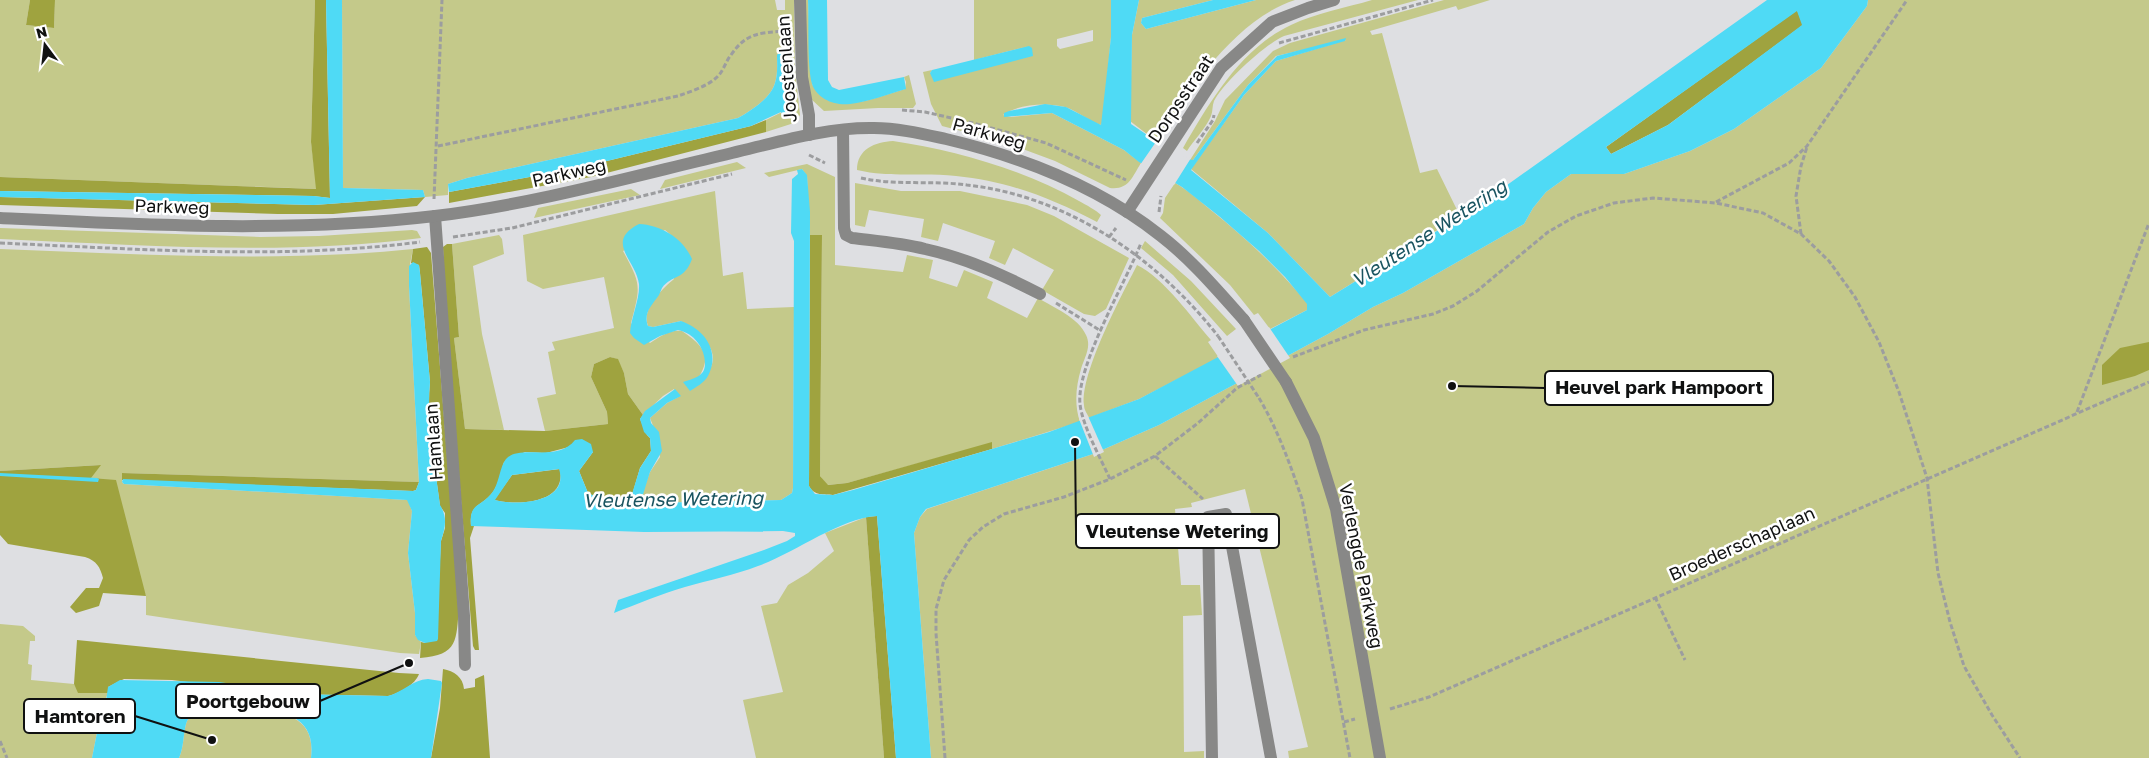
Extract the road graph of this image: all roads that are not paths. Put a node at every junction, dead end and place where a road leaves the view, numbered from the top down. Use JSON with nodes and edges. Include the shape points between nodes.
{"nodes":[{"id":1,"x":800,"y":0,"type":"edge"},
{"id":2,"x":1334,"y":0,"type":"edge"},
{"id":3,"x":843,"y":130,"type":"junction"},
{"id":4,"x":810,"y":135,"type":"junction"},
{"id":5,"x":1127,"y":212,"type":"junction"},
{"id":6,"x":435,"y":216,"type":"junction"},
{"id":7,"x":0,"y":218,"type":"edge"},
{"id":8,"x":1040,"y":294,"type":"road end"},
{"id":9,"x":465,"y":666,"type":"dead end"},
{"id":10,"x":1212,"y":758,"type":"edge"},
{"id":11,"x":1271,"y":758,"type":"edge"},
{"id":12,"x":1380,"y":758,"type":"edge"}],
"edges":[{"from":1,"to":4,"type":"street","name":"Joostenlaan","via":[[802,77]]},
{"from":2,"to":5,"type":"street","name":"Dorpsstraat","via":[[1272,22],[1221,68]]},
{"from":3,"to":4,"type":"street","name":"Parkweg"},
{"from":3,"to":5,"type":"street","name":"Parkweg","via":[[875,128],[922,134],[974,146],[1050,172]]},
{"from":3,"to":8,"type":"street","via":[[846,235],[917,247],[953,257]]},
{"from":4,"to":6,"type":"street","name":"Parkweg","via":[[519,202]]},
{"from":5,"to":12,"type":"street","name":"Verlengde Parkweg","bridge":true,"via":[[1164,239],[1205,276],[1244,320],[1286,382],[1314,438],[1336,509]]},
{"from":6,"to":7,"type":"street","name":"Parkweg","via":[[281,227]]},
{"from":6,"to":9,"type":"street","name":"Hamlaan"},
{"from":10,"to":11,"type":"street","via":[[1208,517],[1226,514]]}]}
